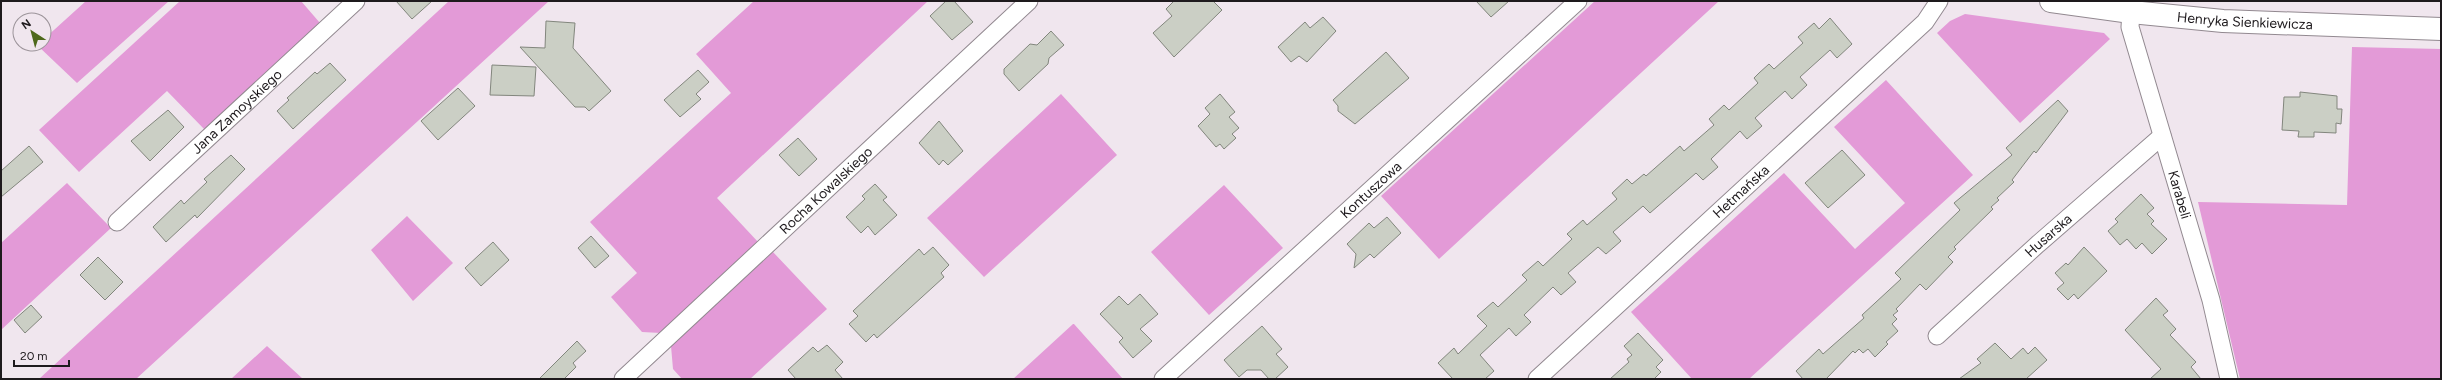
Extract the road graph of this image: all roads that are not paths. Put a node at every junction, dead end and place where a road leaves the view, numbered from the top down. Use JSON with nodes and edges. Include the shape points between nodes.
{"nodes":[{"id":1,"x":356,"y":1,"type":"edge"},
{"id":2,"x":1029,"y":1,"type":"edge"},
{"id":3,"x":1578,"y":1,"type":"edge"},
{"id":4,"x":1939,"y":1,"type":"edge"},
{"id":5,"x":2051,"y":1,"type":"edge"},
{"id":6,"x":2131,"y":12,"type":"junction"},
{"id":7,"x":2441,"y":29,"type":"edge"},
{"id":8,"x":2162,"y":136,"type":"junction"},
{"id":9,"x":117,"y":222,"type":"dead end"},
{"id":10,"x":1937,"y":336,"type":"dead end"},
{"id":11,"x":623,"y":379,"type":"edge"},
{"id":12,"x":1164,"y":379,"type":"edge"},
{"id":13,"x":1537,"y":379,"type":"edge"},
{"id":14,"x":2229,"y":379,"type":"edge"}],
"edges":[{"from":1,"to":9,"type":"street","name":"Jana Zamoyskiego"},
{"from":2,"to":11,"type":"street","name":"Rocha Kowalskiego"},
{"from":3,"to":12,"type":"street","name":"Kontuszowa"},
{"from":4,"to":13,"type":"street","name":"Hetmańska","via":[[1925,22]]},
{"from":5,"to":6,"type":"street","name":"Henryka Sienkiewicza"},
{"from":6,"to":7,"type":"street","name":"Henryka Sienkiewicza","via":[[2223,21]]},
{"from":6,"to":8,"type":"street","name":"Karabeli","via":[[2130,27]]},
{"from":8,"to":10,"type":"street","name":"Husarska"},
{"from":8,"to":14,"type":"street","name":"Karabeli","via":[[2212,300]]}]}
